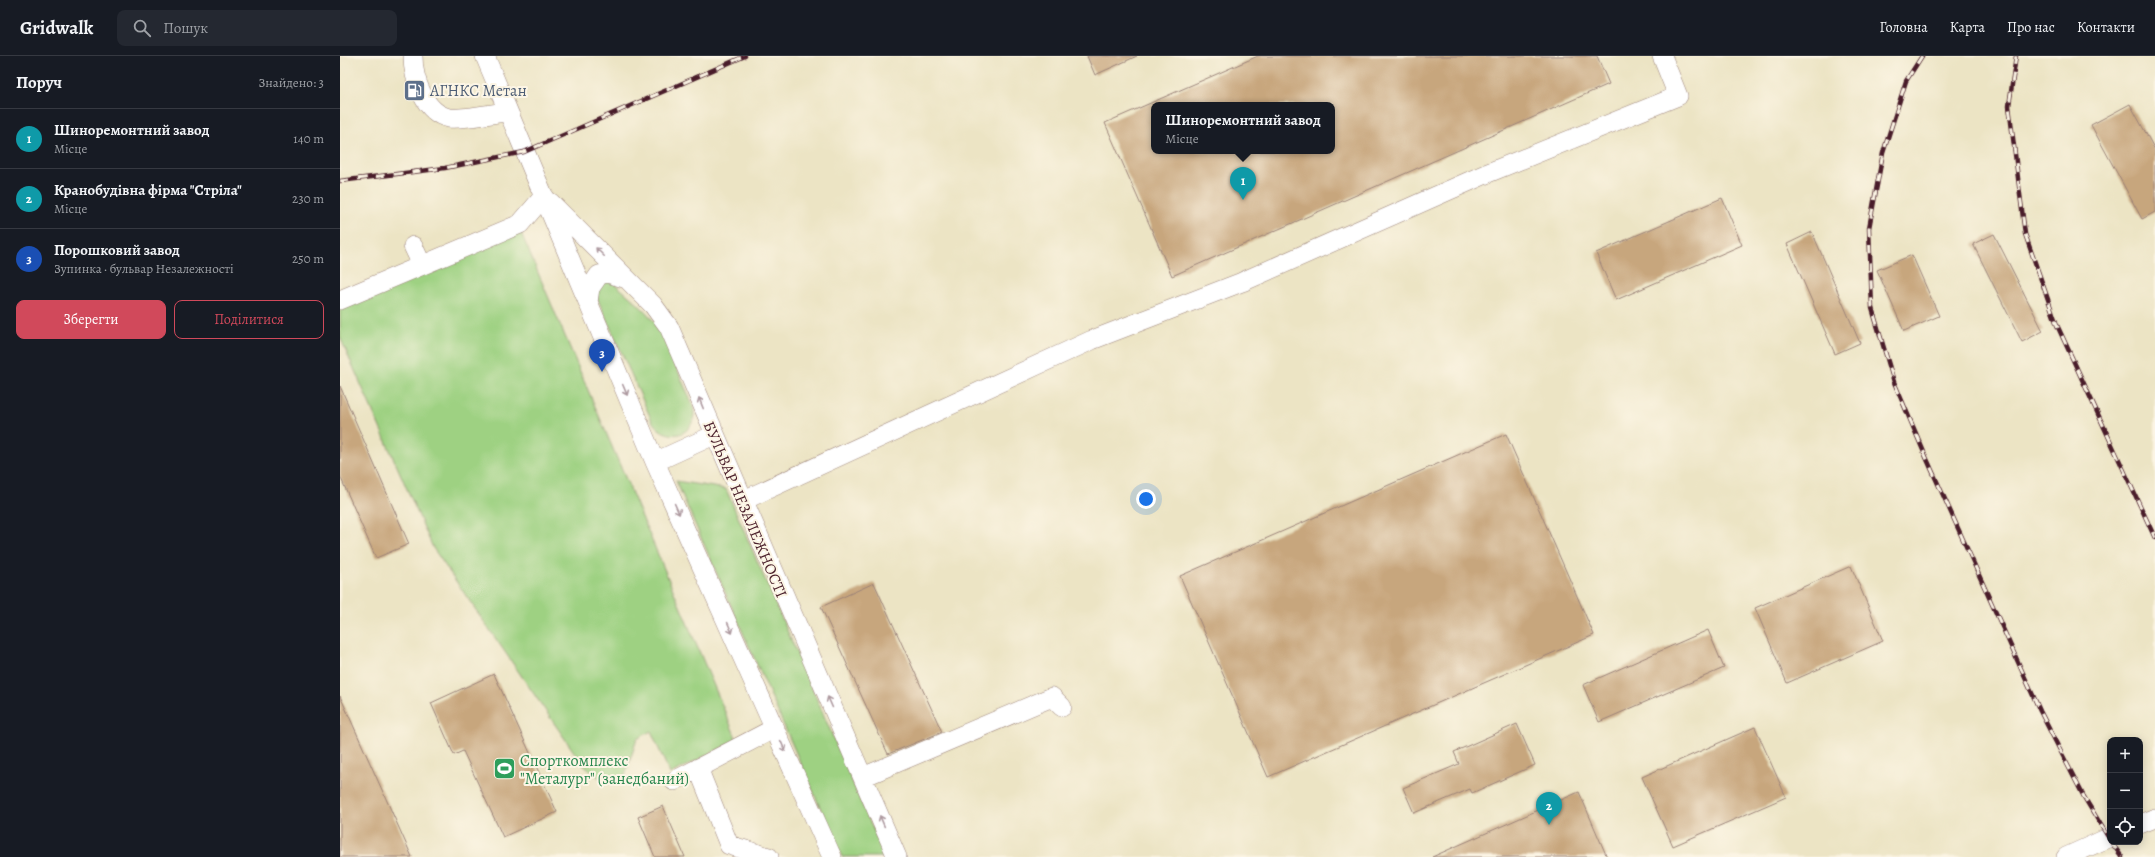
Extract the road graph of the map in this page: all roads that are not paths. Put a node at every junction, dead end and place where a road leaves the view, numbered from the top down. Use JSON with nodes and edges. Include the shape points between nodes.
{"nodes":[{"id":1,"x":413,"y":56,"type":"edge"},
{"id":2,"x":485,"y":56,"type":"edge"},
{"id":3,"x":1662,"y":56,"type":"edge"},
{"id":4,"x":507,"y":112,"type":"junction"},
{"id":5,"x":544,"y":196,"type":"junction"},
{"id":6,"x":413,"y":246,"type":"dead end"},
{"id":7,"x":422,"y":265,"type":"junction"},
{"id":8,"x":627,"y":279,"type":"junction"},
{"id":9,"x":340,"y":300,"type":"edge"},
{"id":10,"x":588,"y":302,"type":"junction"},
{"id":11,"x":714,"y":435,"type":"junction"},
{"id":12,"x":656,"y":462,"type":"junction"},
{"id":13,"x":742,"y":501,"type":"junction"},
{"id":14,"x":1062,"y":707,"type":"dead end"},
{"id":15,"x":775,"y":728,"type":"junction"},
{"id":16,"x":698,"y":768,"type":"junction"},
{"id":17,"x":863,"y":777,"type":"junction"},
{"id":18,"x":674,"y":781,"type":"dead end"},
{"id":19,"x":2155,"y":818,"type":"edge"},
{"id":20,"x":2143,"y":823,"type":"edge"},
{"id":21,"x":2107,"y":839,"type":"edge"},
{"id":22,"x":827,"y":855,"type":"edge"},
{"id":23,"x":769,"y":857,"type":"edge"},
{"id":24,"x":897,"y":857,"type":"edge"},
{"id":25,"x":2066,"y":857,"type":"edge"}],
"edges":[{"from":1,"to":4,"type":"street","via":[[417,84],[426,102],[435,110],[449,118]]},
{"from":2,"to":4,"type":"street","name":"БУЛЬВАР НЕЗАЛЕЖНОСТІ"},
{"from":3,"to":13,"type":"street","via":[[1678,96],[1488,173],[1242,282],[1092,340]]},
{"from":4,"to":5,"type":"street","name":"БУЛЬВАР НЕЗАЛЕЖНОСТІ"},
{"from":5,"to":7,"type":"street","via":[[520,224]]},
{"from":8,"to":5,"type":"street","name":"БУЛЬВАР НЕЗАЛЕЖНОСТІ","one_way":true},
{"from":5,"to":10,"type":"street","name":"БУЛЬВАР НЕЗАЛЕЖНОСТІ"},
{"from":6,"to":7,"type":"street"},
{"from":7,"to":9,"type":"street"},
{"from":8,"to":10,"type":"street","via":[[613,274],[599,275],[590,288]]},
{"from":11,"to":8,"type":"street","name":"БУЛЬВАР НЕЗАЛЕЖНОСТІ","one_way":true,"via":[[669,327],[653,305]]},
{"from":10,"to":12,"type":"street","name":"БУЛЬВАР НЕЗАЛЕЖНОСТІ","one_way":true},
{"from":11,"to":12,"type":"street"},
{"from":11,"to":13,"type":"street","name":"БУЛЬВАР НЕЗАЛЕЖНОСТІ"},
{"from":12,"to":15,"type":"street","name":"БУЛЬВАР НЕЗАЛЕЖНОСТІ","one_way":true},
{"from":17,"to":13,"type":"street","name":"БУЛЬВАР НЕЗАЛЕЖНОСТІ","one_way":true},
{"from":14,"to":17,"type":"street","via":[[1052,697]]},
{"from":15,"to":16,"type":"street"},
{"from":15,"to":22,"type":"street","name":"БУЛЬВАР НЕЗАЛЕЖНОСТІ","one_way":true},
{"from":16,"to":18,"type":"street"},
{"from":16,"to":23,"type":"street","via":[[730,845]]},
{"from":24,"to":17,"type":"street","name":"БУЛЬВАР НЕЗАЛЕЖНОСТІ","one_way":true},
{"from":19,"to":20,"type":"street"},
{"from":21,"to":25,"type":"street"}]}
